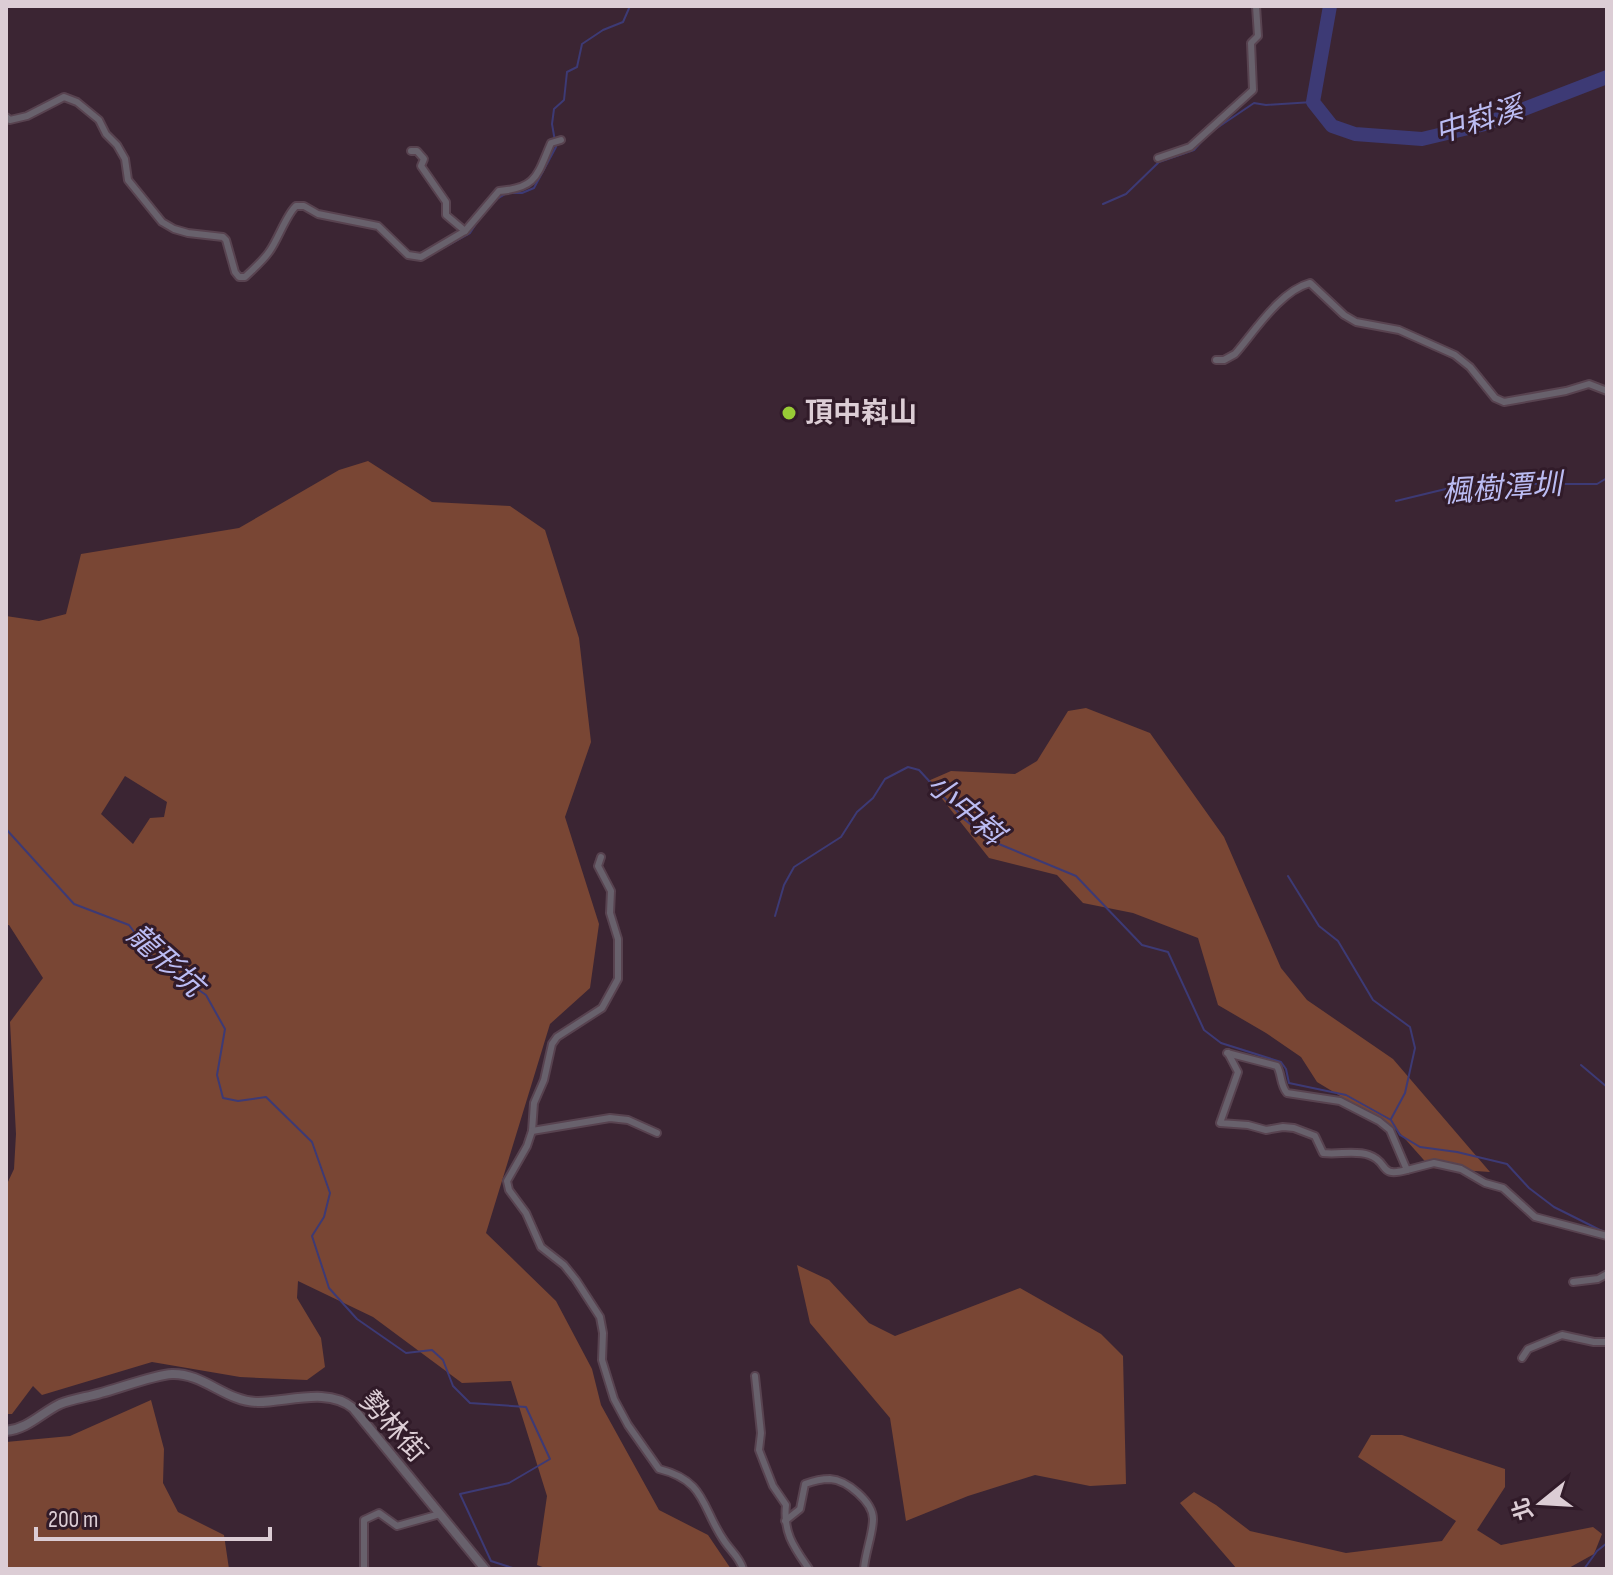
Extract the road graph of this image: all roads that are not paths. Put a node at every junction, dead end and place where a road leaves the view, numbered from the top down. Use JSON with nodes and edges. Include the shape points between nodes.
{"nodes":[{"id":1,"x":1256,"y":6,"type":"edge"},
{"id":2,"x":6,"y":117,"type":"edge"},
{"id":3,"x":561,"y":140,"type":"dead end"},
{"id":4,"x":411,"y":151,"type":"dead end"},
{"id":5,"x":1158,"y":158,"type":"dead end"},
{"id":6,"x":465,"y":231,"type":"junction"},
{"id":7,"x":1216,"y":360,"type":"dead end"},
{"id":8,"x":1607,"y":391,"type":"edge"},
{"id":9,"x":601,"y":857,"type":"dead end"},
{"id":10,"x":532,"y":1131,"type":"junction"},
{"id":11,"x":657,"y":1133,"type":"dead end"},
{"id":12,"x":1407,"y":1170,"type":"junction"},
{"id":13,"x":1607,"y":1236,"type":"edge"},
{"id":14,"x":1607,"y":1274,"type":"edge"},
{"id":15,"x":1573,"y":1282,"type":"dead end"},
{"id":16,"x":1607,"y":1342,"type":"edge"},
{"id":17,"x":1522,"y":1358,"type":"dead end"},
{"id":18,"x":755,"y":1376,"type":"dead end"},
{"id":19,"x":6,"y":1431,"type":"edge"},
{"id":20,"x":440,"y":1514,"type":"junction"},
{"id":21,"x":784,"y":1522,"type":"junction"},
{"id":22,"x":364,"y":1569,"type":"edge"},
{"id":23,"x":485,"y":1569,"type":"edge"},
{"id":24,"x":743,"y":1569,"type":"edge"},
{"id":25,"x":809,"y":1569,"type":"edge"},
{"id":26,"x":864,"y":1569,"type":"edge"}],
"edges":[{"from":1,"to":5,"type":"street","via":[[1253,90],[1190,147]]},
{"from":2,"to":6,"type":"street","via":[[27,116],[64,97],[87,109],[117,145],[128,180],[162,222],[188,233],[223,237],[239,277],[268,253],[296,206],[378,226],[415,257]]},
{"from":3,"to":6,"type":"street","via":[[551,143],[534,179],[518,190],[499,191]]},
{"from":4,"to":6,"type":"street","via":[[424,159],[421,166],[446,202],[446,215]]},
{"from":7,"to":8,"type":"street","via":[[1235,354],[1286,296],[1310,283],[1356,322],[1399,330],[1455,355],[1504,402],[1589,384]]},
{"from":9,"to":10,"type":"street","via":[[598,866],[611,891],[610,913],[618,939],[618,979],[602,1008],[552,1044],[534,1103]]},
{"from":10,"to":11,"type":"street","via":[[610,1118]]},
{"from":10,"to":24,"type":"street","via":[[507,1181],[509,1190],[541,1247],[564,1265],[600,1317],[602,1360],[628,1425],[659,1469],[696,1488]]},
{"from":12,"to":12,"type":"street","via":[[1388,1172],[1366,1153],[1323,1153],[1315,1136],[1294,1128],[1220,1123],[1238,1072],[1227,1053],[1277,1066],[1287,1093],[1340,1101],[1379,1121],[1390,1130]]},
{"from":12,"to":13,"type":"street","via":[[1434,1163],[1461,1169],[1503,1188],[1535,1217]]},
{"from":14,"to":15,"type":"street"},
{"from":16,"to":17,"type":"street","via":[[1562,1335],[1528,1349]]},
{"from":18,"to":21,"type":"street","via":[[759,1450],[786,1505]]},
{"from":19,"to":20,"type":"street","name":"勢林街","via":[[26,1426],[60,1405],[169,1374],[190,1375],[239,1400],[339,1400],[353,1408]]},
{"from":20,"to":22,"type":"street","via":[[397,1526],[379,1513],[364,1520]]},
{"from":20,"to":23,"type":"street","name":"勢林街"},
{"from":21,"to":25,"type":"street"},
{"from":21,"to":26,"type":"street","via":[[800,1509],[805,1484],[842,1482],[865,1501],[874,1517]]}]}
